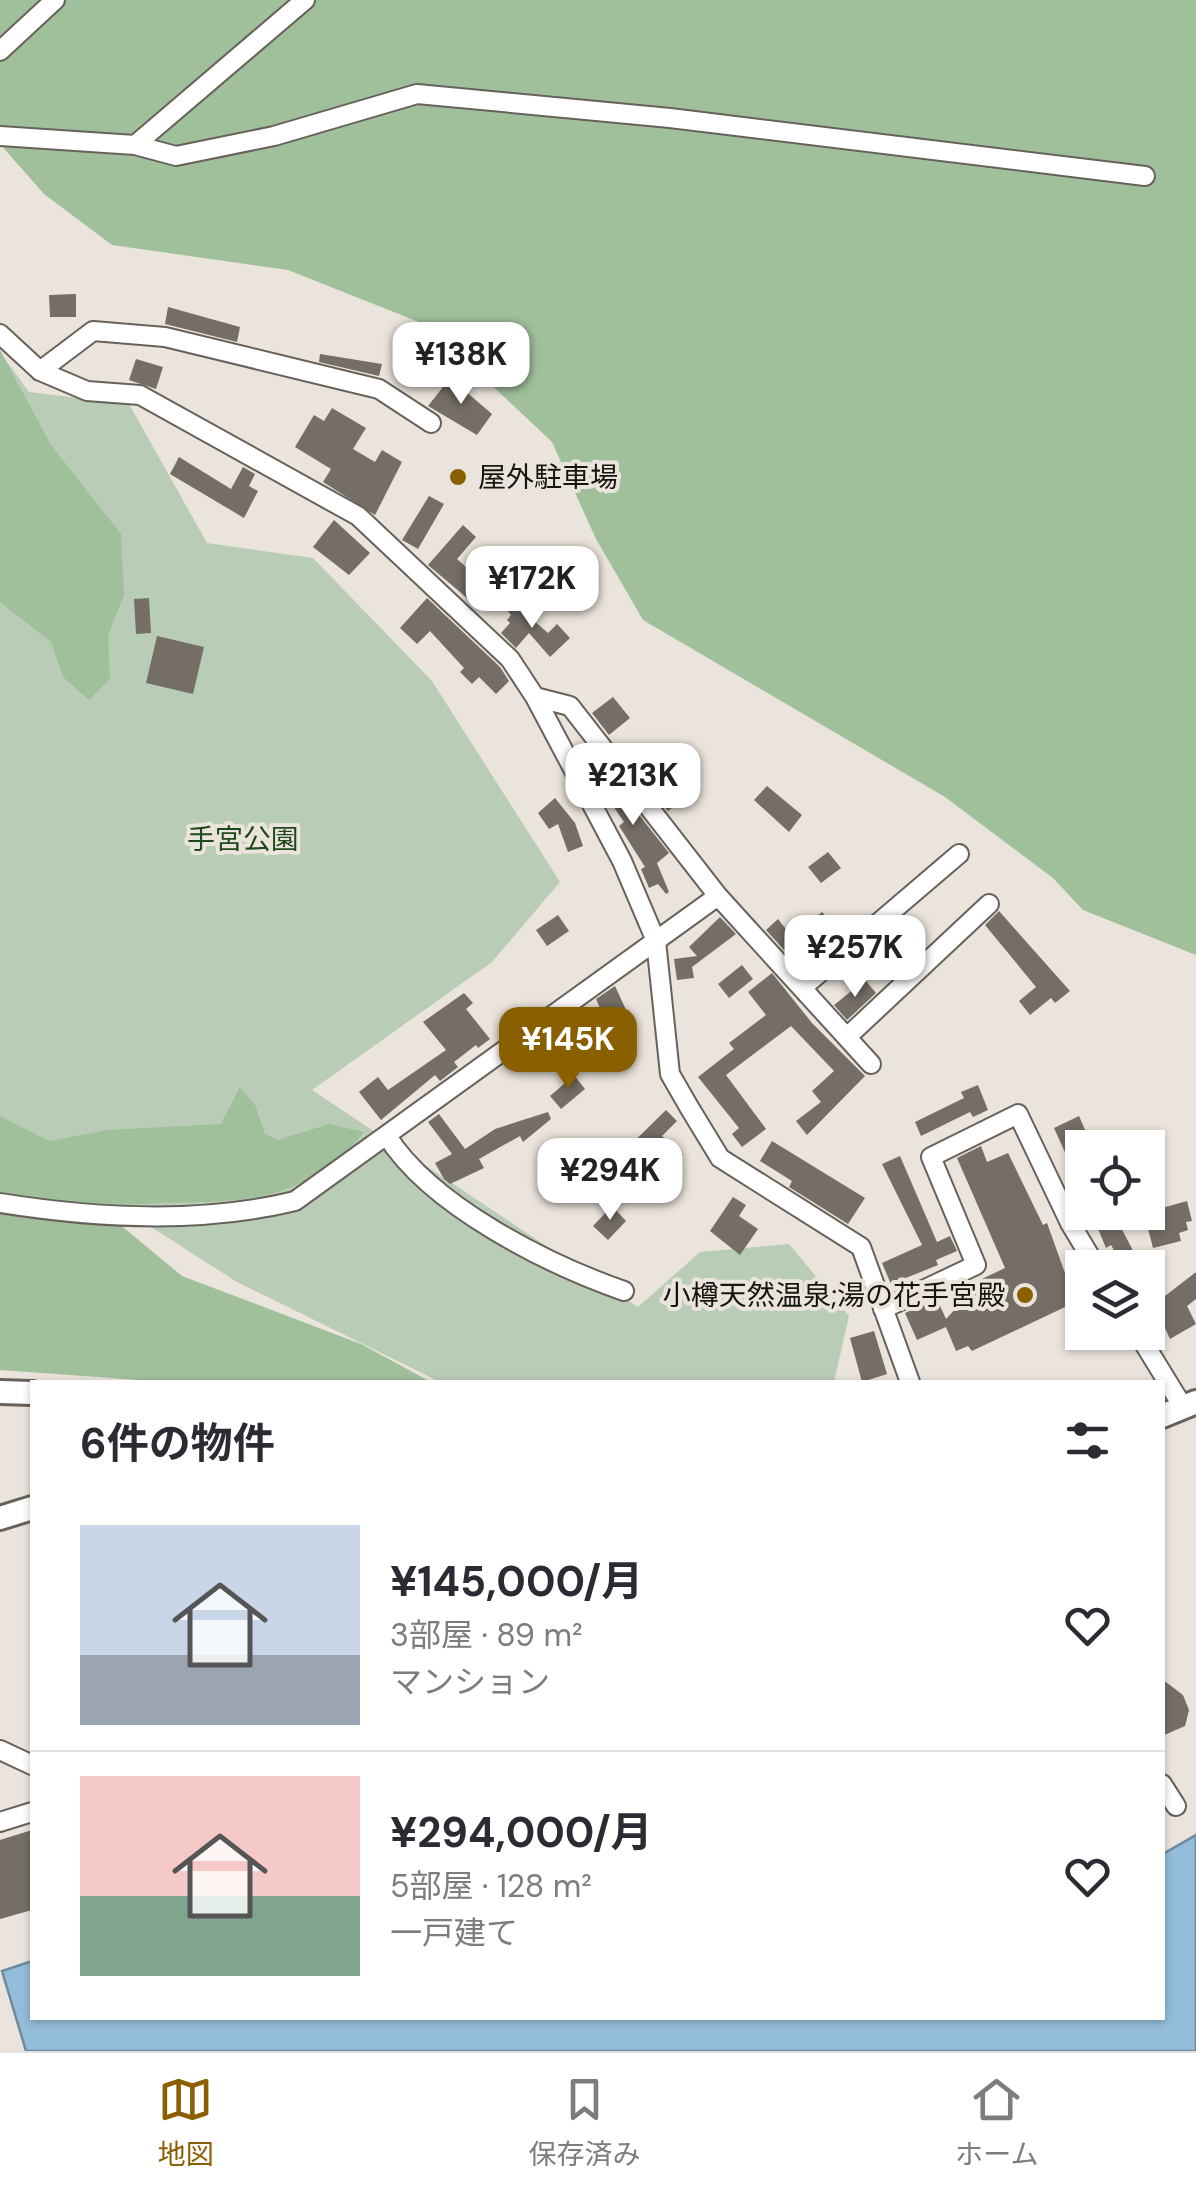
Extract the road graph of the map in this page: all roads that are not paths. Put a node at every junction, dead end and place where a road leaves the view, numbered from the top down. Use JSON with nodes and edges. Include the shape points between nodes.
{"nodes":[{"id":1,"x":55,"y":0,"type":"edge"},
{"id":2,"x":305,"y":0,"type":"edge"},
{"id":3,"x":0,"y":52,"type":"edge"},
{"id":4,"x":0,"y":136,"type":"edge"},
{"id":5,"x":134,"y":144,"type":"junction"},
{"id":6,"x":1145,"y":176,"type":"dead end"},
{"id":7,"x":0,"y":334,"type":"edge"},
{"id":8,"x":40,"y":371,"type":"junction"},
{"id":9,"x":430,"y":423,"type":"dead end"},
{"id":10,"x":536,"y":697,"type":"junction"},
{"id":11,"x":959,"y":854,"type":"dead end"},
{"id":12,"x":718,"y":896,"type":"junction"},
{"id":13,"x":989,"y":904,"type":"dead end"},
{"id":14,"x":656,"y":941,"type":"junction"},
{"id":15,"x":802,"y":988,"type":"junction"},
{"id":16,"x":847,"y":1037,"type":"junction"},
{"id":17,"x":871,"y":1064,"type":"dead end"},
{"id":18,"x":387,"y":1136,"type":"junction"},
{"id":19,"x":0,"y":1203,"type":"edge"},
{"id":20,"x":1086,"y":1250,"type":"edge"},
{"id":21,"x":624,"y":1291,"type":"dead end"},
{"id":22,"x":883,"y":1309,"type":"junction"},
{"id":23,"x":1147,"y":1350,"type":"edge"},
{"id":24,"x":909,"y":1380,"type":"edge"},
{"id":25,"x":1165,"y":1380,"type":"edge"},
{"id":26,"x":1165,"y":1380,"type":"edge"},
{"id":27,"x":0,"y":1392,"type":"edge"},
{"id":28,"x":30,"y":1393,"type":"edge"},
{"id":29,"x":1181,"y":1408,"type":"edge"},
{"id":30,"x":30,"y":1509,"type":"edge"},
{"id":31,"x":0,"y":1518,"type":"edge"},
{"id":32,"x":0,"y":1750,"type":"edge"},
{"id":33,"x":30,"y":1764,"type":"edge"},
{"id":34,"x":1165,"y":1789,"type":"edge"},
{"id":35,"x":1176,"y":1806,"type":"dead end"},
{"id":36,"x":30,"y":1813,"type":"edge"},
{"id":37,"x":0,"y":1822,"type":"edge"}],
"edges":[{"from":1,"to":3,"type":"street"},
{"from":2,"to":5,"type":"street"},
{"from":4,"to":5,"type":"street"},
{"from":5,"to":6,"type":"street","via":[[176,156],[274,136],[417,94]]},
{"from":7,"to":8,"type":"street"},
{"from":8,"to":9,"type":"street","via":[[93,332],[164,338],[378,389]]},
{"from":8,"to":10,"type":"street","via":[[87,391],[140,395],[358,516],[510,659]]},
{"from":10,"to":12,"type":"street","via":[[570,706]]},
{"from":10,"to":14,"type":"street"},
{"from":11,"to":15,"type":"street"},
{"from":12,"to":14,"type":"street"},
{"from":12,"to":15,"type":"street"},
{"from":13,"to":16,"type":"street"},
{"from":14,"to":18,"type":"street"},
{"from":14,"to":22,"type":"street","via":[[670,1074],[689,1108],[720,1158],[861,1247]]},
{"from":15,"to":16,"type":"street"},
{"from":16,"to":17,"type":"street"},
{"from":18,"to":19,"type":"street","via":[[295,1202],[254,1212],[93,1214]]},
{"from":18,"to":21,"type":"street","via":[[416,1174],[460,1206]]},
{"from":20,"to":22,"type":"street","via":[[1018,1114],[930,1157],[976,1265]]},
{"from":22,"to":24,"type":"street"},
{"from":23,"to":25,"type":"street"},
{"from":26,"to":29,"type":"street"},
{"from":27,"to":28,"type":"street"},
{"from":30,"to":31,"type":"street"},
{"from":32,"to":33,"type":"street"},
{"from":34,"to":35,"type":"street"},
{"from":36,"to":37,"type":"street"}]}
